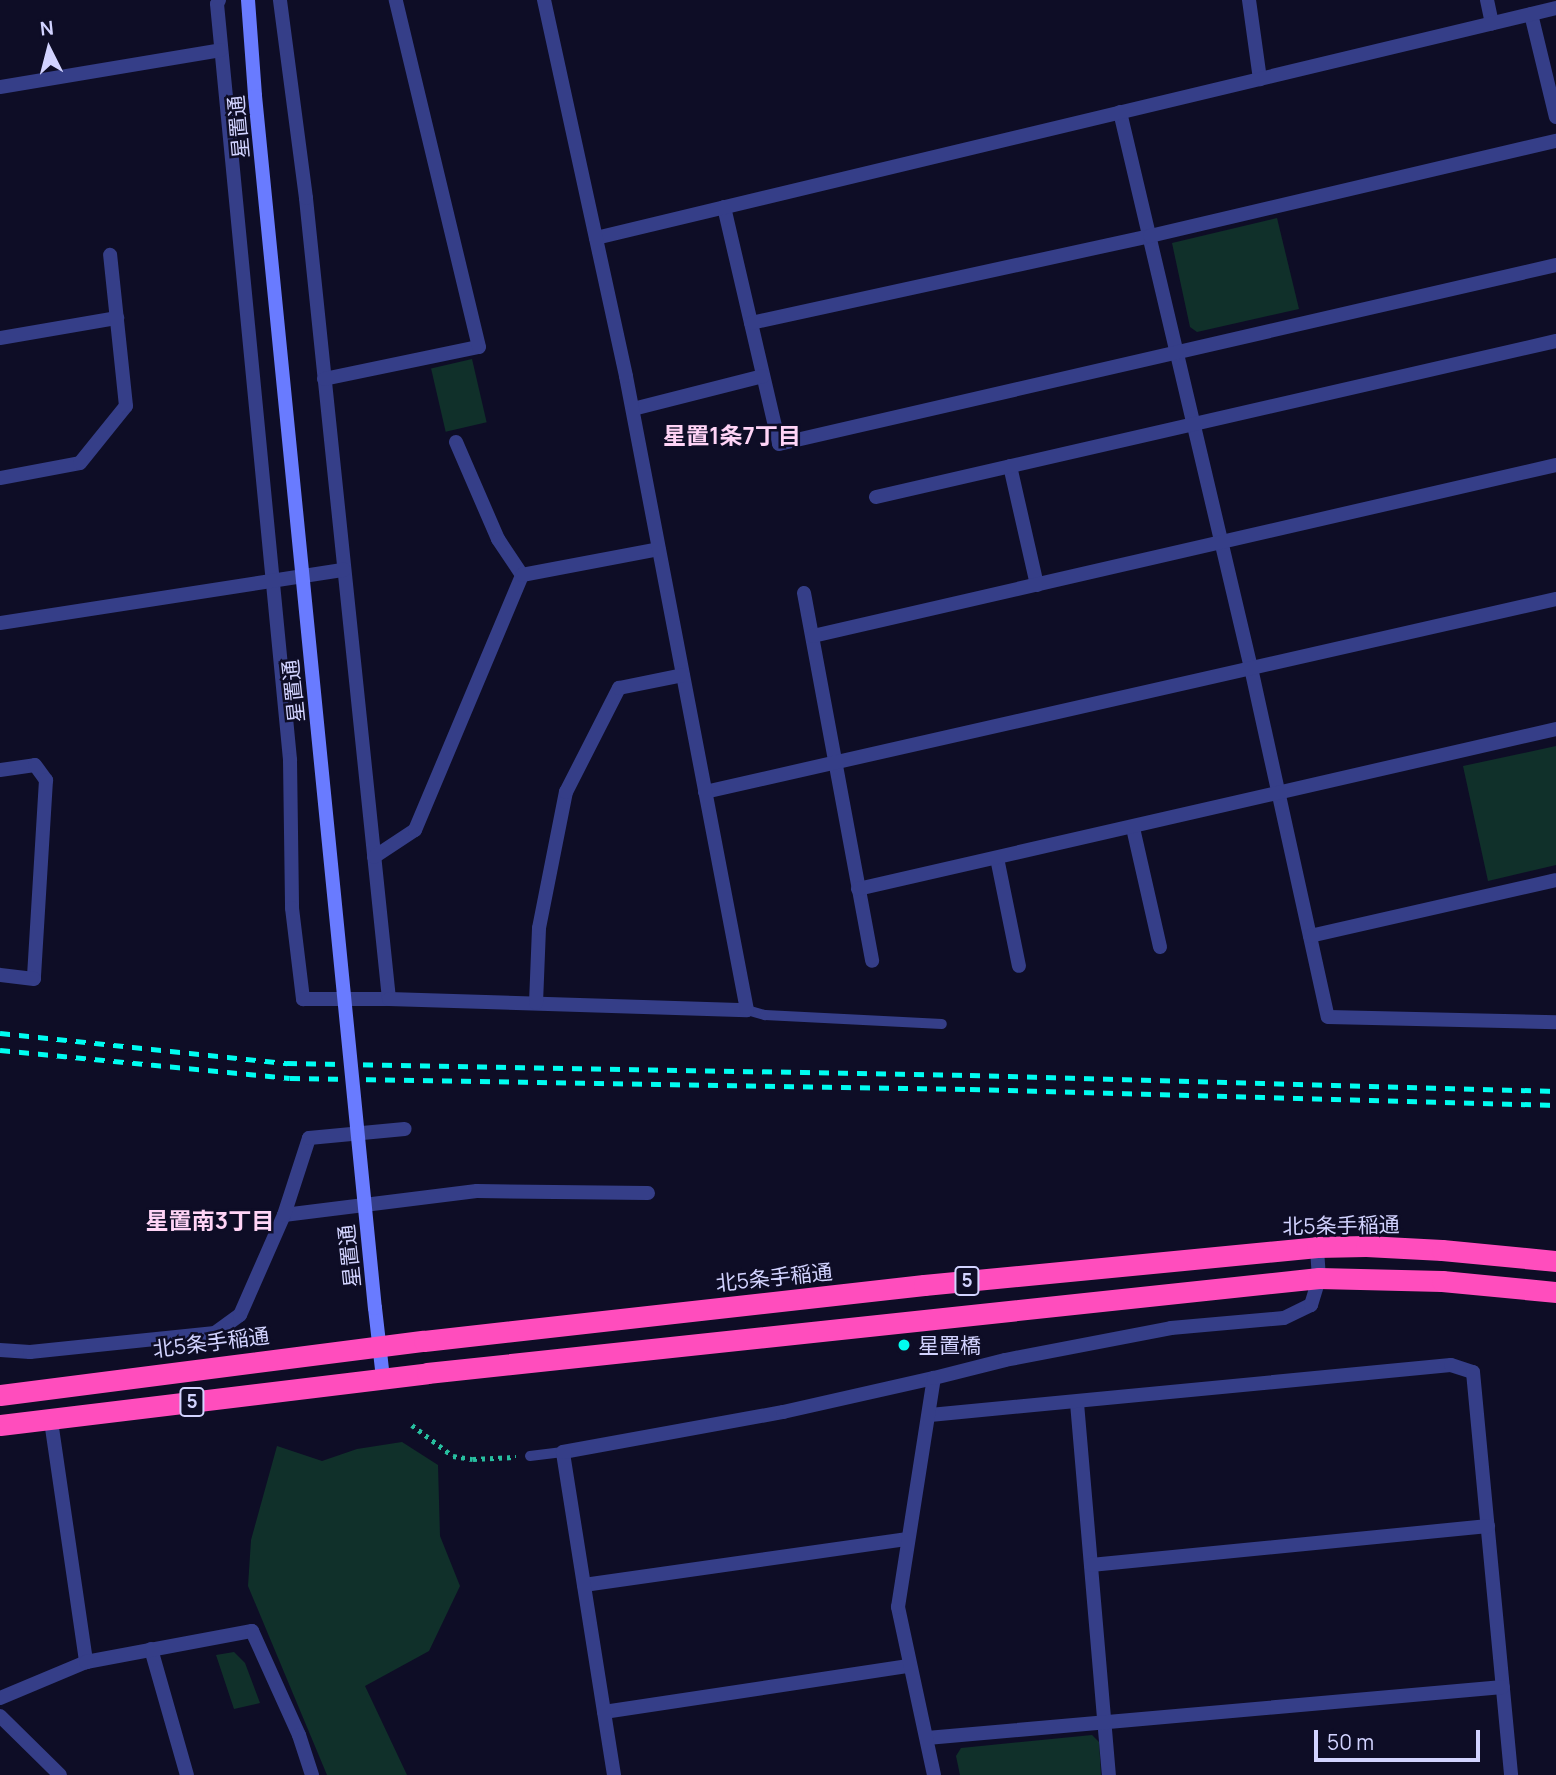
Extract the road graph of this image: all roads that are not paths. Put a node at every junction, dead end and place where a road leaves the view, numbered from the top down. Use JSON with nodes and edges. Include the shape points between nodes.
{"nodes":[{"id":1,"x":219,"y":0,"type":"edge"},
{"id":2,"x":248,"y":0,"type":"edge"},
{"id":3,"x":280,"y":0,"type":"edge"},
{"id":4,"x":396,"y":0,"type":"edge"},
{"id":5,"x":544,"y":0,"type":"edge"},
{"id":6,"x":1249,"y":0,"type":"edge"},
{"id":7,"x":1487,"y":0,"type":"edge"},
{"id":8,"x":1556,"y":8,"type":"edge"},
{"id":9,"x":1531,"y":14,"type":"junction"},
{"id":10,"x":1492,"y":23,"type":"junction"},
{"id":11,"x":221,"y":50,"type":"junction"},
{"id":12,"x":1259,"y":79,"type":"junction"},
{"id":13,"x":0,"y":88,"type":"edge"},
{"id":14,"x":1120,"y":112,"type":"junction"},
{"id":15,"x":1556,"y":117,"type":"edge"},
{"id":16,"x":1556,"y":141,"type":"edge"},
{"id":17,"x":724,"y":207,"type":"junction"},
{"id":18,"x":1150,"y":236,"type":"junction"},
{"id":19,"x":596,"y":238,"type":"junction"},
{"id":20,"x":110,"y":255,"type":"dead end"},
{"id":21,"x":1556,"y":265,"type":"edge"},
{"id":22,"x":117,"y":318,"type":"junction"},
{"id":23,"x":751,"y":323,"type":"junction"},
{"id":24,"x":0,"y":338,"type":"edge"},
{"id":25,"x":1556,"y":341,"type":"edge"},
{"id":26,"x":1176,"y":352,"type":"junction"},
{"id":27,"x":763,"y":376,"type":"junction"},
{"id":28,"x":324,"y":379,"type":"junction"},
{"id":29,"x":632,"y":409,"type":"junction"},
{"id":30,"x":1194,"y":425,"type":"junction"},
{"id":31,"x":456,"y":442,"type":"dead end"},
{"id":32,"x":1010,"y":466,"type":"junction"},
{"id":33,"x":1556,"y":466,"type":"edge"},
{"id":34,"x":0,"y":478,"type":"edge"},
{"id":35,"x":876,"y":497,"type":"dead end"},
{"id":36,"x":1221,"y":542,"type":"junction"},
{"id":37,"x":659,"y":549,"type":"junction"},
{"id":38,"x":344,"y":569,"type":"junction"},
{"id":39,"x":522,"y":575,"type":"junction"},
{"id":40,"x":272,"y":582,"type":"junction"},
{"id":41,"x":1037,"y":585,"type":"junction"},
{"id":42,"x":804,"y":593,"type":"dead end"},
{"id":43,"x":1556,"y":599,"type":"edge"},
{"id":44,"x":0,"y":623,"type":"edge"},
{"id":45,"x":813,"y":636,"type":"junction"},
{"id":46,"x":1251,"y":668,"type":"junction"},
{"id":47,"x":683,"y":675,"type":"junction"},
{"id":48,"x":1556,"y":730,"type":"edge"},
{"id":49,"x":836,"y":763,"type":"junction"},
{"id":50,"x":0,"y":770,"type":"edge"},
{"id":51,"x":705,"y":792,"type":"junction"},
{"id":52,"x":1278,"y":795,"type":"junction"},
{"id":53,"x":1133,"y":828,"type":"junction"},
{"id":54,"x":374,"y":857,"type":"junction"},
{"id":55,"x":997,"y":858,"type":"junction"},
{"id":56,"x":1556,"y":880,"type":"edge"},
{"id":57,"x":858,"y":889,"type":"junction"},
{"id":58,"x":1310,"y":936,"type":"junction"},
{"id":59,"x":1160,"y":947,"type":"dead end"},
{"id":60,"x":872,"y":961,"type":"dead end"},
{"id":61,"x":1020,"y":966,"type":"dead end"},
{"id":62,"x":0,"y":975,"type":"edge"},
{"id":63,"x":389,"y":999,"type":"junction"},
{"id":64,"x":536,"y":1003,"type":"junction"},
{"id":65,"x":747,"y":1010,"type":"junction"},
{"id":66,"x":1556,"y":1022,"type":"edge"},
{"id":67,"x":942,"y":1024,"type":"dead end"},
{"id":68,"x":405,"y":1129,"type":"dead end"},
{"id":69,"x":648,"y":1193,"type":"dead end"},
{"id":70,"x":284,"y":1215,"type":"junction"},
{"id":71,"x":1317,"y":1247,"type":"junction"},
{"id":72,"x":1556,"y":1261,"type":"edge"},
{"id":73,"x":1319,"y":1278,"type":"junction"},
{"id":74,"x":1556,"y":1292,"type":"edge"},
{"id":75,"x":379,"y":1346,"type":"junction"},
{"id":76,"x":0,"y":1350,"type":"edge"},
{"id":77,"x":383,"y":1378,"type":"junction"},
{"id":78,"x":934,"y":1378,"type":"junction"},
{"id":79,"x":0,"y":1395,"type":"edge"},
{"id":80,"x":1077,"y":1403,"type":"junction"},
{"id":81,"x":930,"y":1415,"type":"junction"},
{"id":82,"x":51,"y":1421,"type":"junction"},
{"id":83,"x":0,"y":1425,"type":"edge"},
{"id":84,"x":563,"y":1451,"type":"junction"},
{"id":85,"x":530,"y":1456,"type":"road end"},
{"id":86,"x":1488,"y":1526,"type":"junction"},
{"id":87,"x":908,"y":1539,"type":"junction"},
{"id":88,"x":1091,"y":1565,"type":"junction"},
{"id":89,"x":584,"y":1585,"type":"junction"},
{"id":90,"x":151,"y":1648,"type":"junction"},
{"id":91,"x":86,"y":1662,"type":"junction"},
{"id":92,"x":909,"y":1667,"type":"junction"},
{"id":93,"x":1503,"y":1687,"type":"junction"},
{"id":94,"x":0,"y":1698,"type":"edge"},
{"id":95,"x":604,"y":1712,"type":"junction"},
{"id":96,"x":0,"y":1716,"type":"edge"},
{"id":97,"x":1104,"y":1722,"type":"junction"},
{"id":98,"x":927,"y":1738,"type":"junction"},
{"id":99,"x":60,"y":1775,"type":"edge"},
{"id":100,"x":187,"y":1775,"type":"edge"},
{"id":101,"x":312,"y":1775,"type":"edge"},
{"id":102,"x":614,"y":1775,"type":"edge"},
{"id":103,"x":934,"y":1775,"type":"edge"},
{"id":104,"x":1109,"y":1775,"type":"edge"},
{"id":105,"x":1511,"y":1775,"type":"edge"}],
"edges":[{"from":1,"to":11,"type":"street"},
{"from":2,"to":75,"type":"street","name":"星置通","bridge":true},
{"from":3,"to":28,"type":"street"},
{"from":4,"to":28,"type":"street","via":[[479,347]]},
{"from":5,"to":19,"type":"street"},
{"from":6,"to":12,"type":"street"},
{"from":7,"to":10,"type":"street"},
{"from":8,"to":9,"type":"street"},
{"from":9,"to":10,"type":"street"},
{"from":9,"to":15,"type":"street"},
{"from":10,"to":12,"type":"street"},
{"from":11,"to":13,"type":"street"},
{"from":11,"to":40,"type":"street"},
{"from":12,"to":14,"type":"street"},
{"from":14,"to":17,"type":"street"},
{"from":14,"to":18,"type":"street"},
{"from":16,"to":18,"type":"street"},
{"from":17,"to":19,"type":"street"},
{"from":17,"to":23,"type":"street"},
{"from":18,"to":23,"type":"street"},
{"from":18,"to":26,"type":"street"},
{"from":19,"to":29,"type":"street"},
{"from":20,"to":22,"type":"street"},
{"from":21,"to":26,"type":"street"},
{"from":22,"to":24,"type":"street"},
{"from":22,"to":34,"type":"street","via":[[126,406],[80,463]]},
{"from":23,"to":27,"type":"street"},
{"from":25,"to":30,"type":"street"},
{"from":26,"to":27,"type":"street","via":[[779,444]]},
{"from":26,"to":30,"type":"street"},
{"from":27,"to":29,"type":"street"},
{"from":28,"to":38,"type":"street"},
{"from":29,"to":37,"type":"street"},
{"from":30,"to":32,"type":"street"},
{"from":30,"to":36,"type":"street"},
{"from":31,"to":39,"type":"street","via":[[498,539]]},
{"from":32,"to":35,"type":"street"},
{"from":32,"to":41,"type":"street"},
{"from":33,"to":36,"type":"street"},
{"from":36,"to":41,"type":"street"},
{"from":36,"to":46,"type":"street"},
{"from":37,"to":39,"type":"street"},
{"from":37,"to":47,"type":"street"},
{"from":38,"to":40,"type":"street"},
{"from":38,"to":54,"type":"street"},
{"from":39,"to":54,"type":"street","via":[[415,830]]},
{"from":40,"to":44,"type":"street"},
{"from":40,"to":63,"type":"street","via":[[290,760],[292,908],[303,999]]},
{"from":41,"to":45,"type":"street"},
{"from":42,"to":45,"type":"street"},
{"from":43,"to":46,"type":"street"},
{"from":45,"to":49,"type":"street"},
{"from":46,"to":49,"type":"street"},
{"from":46,"to":52,"type":"street"},
{"from":47,"to":51,"type":"street"},
{"from":47,"to":64,"type":"street","via":[[619,688],[566,792],[539,928]]},
{"from":48,"to":52,"type":"street"},
{"from":49,"to":51,"type":"street"},
{"from":49,"to":57,"type":"street"},
{"from":50,"to":62,"type":"street","via":[[35,765],[46,780],[34,979]]},
{"from":51,"to":65,"type":"street"},
{"from":52,"to":53,"type":"street"},
{"from":52,"to":58,"type":"street"},
{"from":53,"to":55,"type":"street"},
{"from":53,"to":59,"type":"street"},
{"from":54,"to":63,"type":"street"},
{"from":55,"to":57,"type":"street"},
{"from":55,"to":61,"type":"street"},
{"from":56,"to":58,"type":"street"},
{"from":57,"to":60,"type":"street"},
{"from":58,"to":66,"type":"street","via":[[1328,1017]]},
{"from":63,"to":64,"type":"street"},
{"from":64,"to":65,"type":"street"},
{"from":65,"to":67,"type":"lane","via":[[765,1015]]},
{"from":68,"to":70,"type":"street","via":[[309,1138]]},
{"from":69,"to":70,"type":"street","via":[[477,1191]]},
{"from":70,"to":76,"type":"street","via":[[240,1315],[215,1333],[30,1352]]},
{"from":71,"to":72,"type":"highway","name":"北5条手稲通","number":"5","via":[[1366,1245]]},
{"from":71,"to":73,"type":"street"},
{"from":71,"to":75,"type":"highway","name":"北5条手稲通","number":"5"},
{"from":73,"to":74,"type":"highway","number":"5","via":[[1442,1281]]},
{"from":73,"to":77,"type":"highway","number":"5"},
{"from":73,"to":78,"type":"street","via":[[1311,1304],[1284,1318],[1171,1328]]},
{"from":75,"to":77,"type":"street","name":"星置通"},
{"from":75,"to":79,"type":"highway","name":"北5条手稲通","number":"5"},
{"from":77,"to":82,"type":"highway","number":"5"},
{"from":78,"to":81,"type":"street"},
{"from":78,"to":84,"type":"street","via":[[783,1412]]},
{"from":80,"to":81,"type":"street"},
{"from":80,"to":86,"type":"street","via":[[1451,1365],[1473,1372]]},
{"from":80,"to":88,"type":"street"},
{"from":81,"to":87,"type":"street"},
{"from":82,"to":83,"type":"highway","number":"5"},
{"from":82,"to":91,"type":"street"},
{"from":84,"to":85,"type":"lane"},
{"from":84,"to":89,"type":"street"},
{"from":86,"to":88,"type":"street"},
{"from":86,"to":93,"type":"street"},
{"from":87,"to":89,"type":"street"},
{"from":87,"to":92,"type":"street","via":[[898,1607]]},
{"from":88,"to":97,"type":"street"},
{"from":89,"to":95,"type":"street"},
{"from":90,"to":91,"type":"street"},
{"from":90,"to":100,"type":"street"},
{"from":90,"to":101,"type":"street","via":[[252,1631]]},
{"from":91,"to":94,"type":"street"},
{"from":92,"to":95,"type":"street"},
{"from":92,"to":98,"type":"street"},
{"from":93,"to":97,"type":"street"},
{"from":93,"to":105,"type":"street"},
{"from":95,"to":102,"type":"street"},
{"from":96,"to":99,"type":"street"},
{"from":97,"to":98,"type":"street"},
{"from":97,"to":104,"type":"street"},
{"from":98,"to":103,"type":"street"}]}
